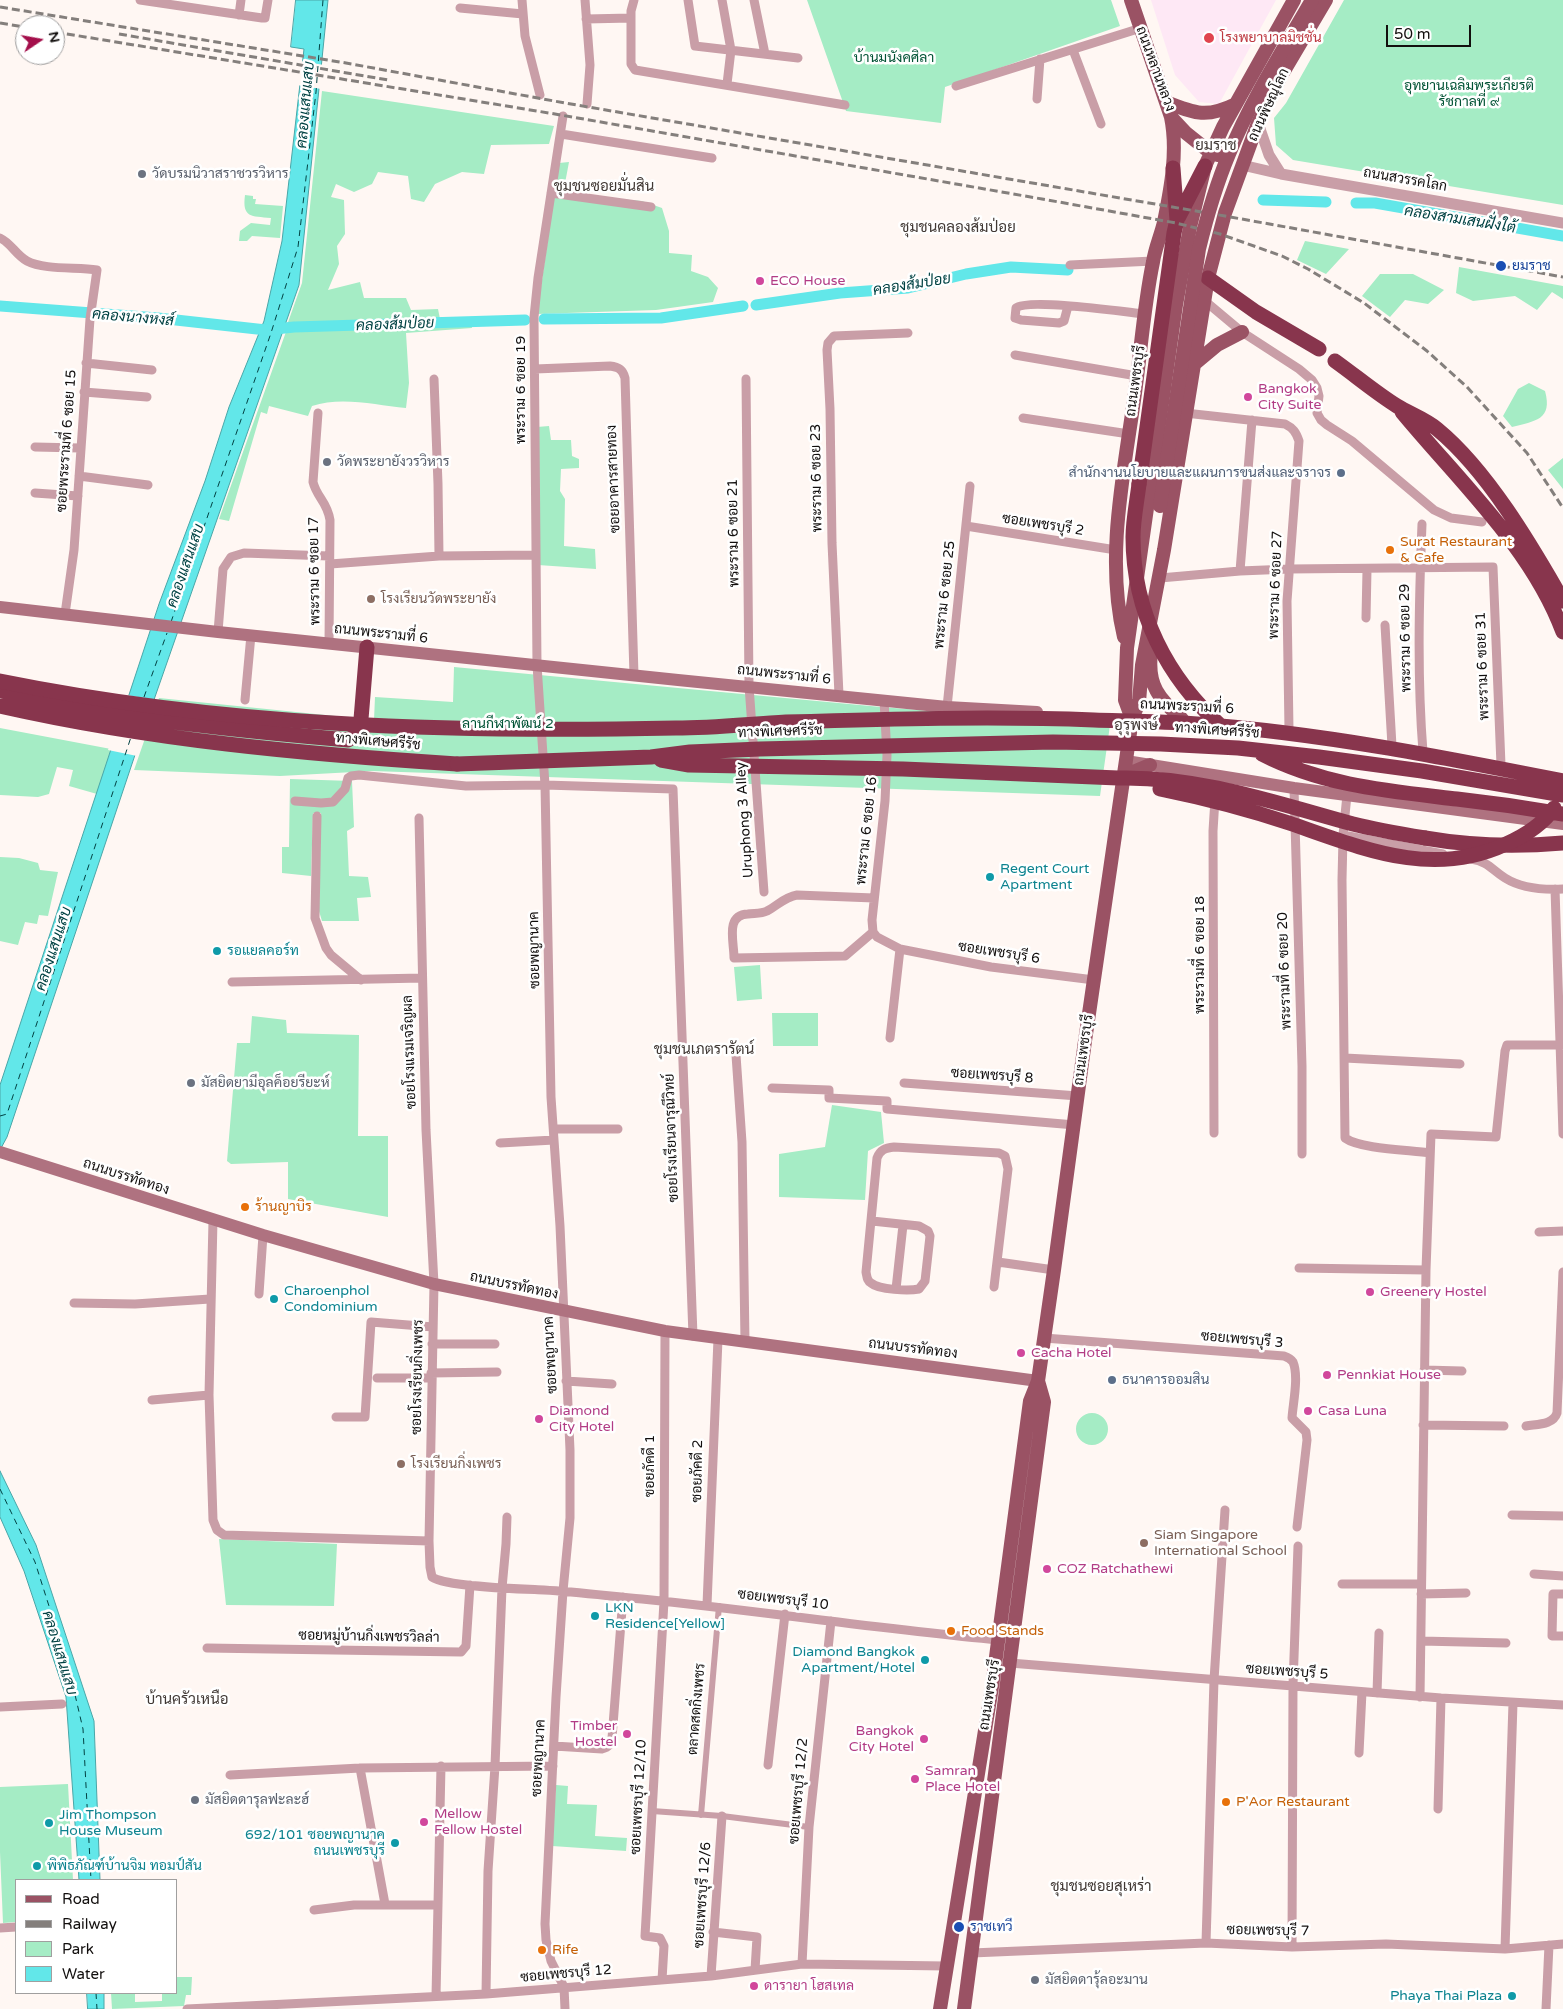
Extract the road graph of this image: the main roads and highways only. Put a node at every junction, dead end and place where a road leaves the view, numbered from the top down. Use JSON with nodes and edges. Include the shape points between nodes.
{"nodes":[{"id":1,"x":1131,"y":0,"type":"edge"},
{"id":2,"x":1294,"y":0,"type":"edge"},
{"id":3,"x":1312,"y":0,"type":"edge"},
{"id":4,"x":1326,"y":0,"type":"edge"},
{"id":5,"x":1166,"y":102,"type":"junction"},
{"id":6,"x":1236,"y":104,"type":"junction"},
{"id":7,"x":1171,"y":116,"type":"junction"},
{"id":8,"x":1208,"y":160,"type":"junction"},
{"id":9,"x":1242,"y":165,"type":"junction"},
{"id":10,"x":1173,"y":168,"type":"junction"},
{"id":11,"x":1194,"y":211,"type":"joint"},
{"id":12,"x":1225,"y":214,"type":"junction"},
{"id":13,"x":1177,"y":220,"type":"junction"},
{"id":14,"x":1182,"y":273,"type":"junction"},
{"id":15,"x":1208,"y":278,"type":"junction"},
{"id":16,"x":1242,"y":332,"type":"road end"},
{"id":17,"x":1319,"y":349,"type":"dead end"},
{"id":18,"x":1336,"y":361,"type":"dead end"},
{"id":19,"x":1193,"y":365,"type":"junction"},
{"id":20,"x":1398,"y":406,"type":"junction"},
{"id":21,"x":1164,"y":550,"type":"junction"},
{"id":22,"x":1563,"y":602,"type":"edge"},
{"id":23,"x":0,"y":607,"type":"edge"},
{"id":24,"x":1563,"y":632,"type":"edge"},
{"id":25,"x":367,"y":647,"type":"junction"},
{"id":26,"x":1127,"y":648,"type":"junction"},
{"id":27,"x":1142,"y":665,"type":"junction"},
{"id":28,"x":0,"y":681,"type":"edge"},
{"id":29,"x":0,"y":690,"type":"edge"},
{"id":30,"x":0,"y":706,"type":"edge"},
{"id":31,"x":1132,"y":719,"type":"junction"},
{"id":32,"x":1182,"y":719,"type":"junction"},
{"id":33,"x":651,"y":757,"type":"junction"},
{"id":34,"x":1126,"y":761,"type":"junction"},
{"id":35,"x":1150,"y":765,"type":"junction"},
{"id":36,"x":1563,"y":776,"type":"edge"},
{"id":37,"x":1121,"y":777,"type":"junction"},
{"id":38,"x":1563,"y":781,"type":"edge"},
{"id":39,"x":1563,"y":795,"type":"edge"},
{"id":40,"x":1563,"y":814,"type":"edge"},
{"id":41,"x":1563,"y":824,"type":"edge"},
{"id":42,"x":1563,"y":843,"type":"edge"},
{"id":43,"x":0,"y":1152,"type":"edge"},
{"id":44,"x":1038,"y":1381,"type":"junction"},
{"id":45,"x":940,"y":2009,"type":"edge"},
{"id":46,"x":964,"y":2009,"type":"edge"}],
"edges":[{"from":1,"to":5,"type":"main road","name":"ถนนหลานหลวง"},
{"from":2,"to":6,"type":"main road","name":"ถนนพิษณุโลก"},
{"from":3,"to":27,"type":"main road","bridge":true,"via":[[1243,124],[1207,214],[1160,506]]},
{"from":4,"to":9,"type":"main road","name":"ถนนพิษณุโลก","via":[[1281,76]]},
{"from":5,"to":6,"type":"main road","via":[[1193,113],[1222,110]]},
{"from":5,"to":7,"type":"main road","name":"ถนนหลานหลวง"},
{"from":6,"to":8,"type":"main road","name":"ถนนพิษณุโลก"},
{"from":7,"to":8,"type":"main road","name":"ถนนหลานหลวง"},
{"from":7,"to":10,"type":"main road","name":"ถนนเพชรบุรี"},
{"from":8,"to":9,"type":"main road","name":"ถนนหลานหลวง"},
{"from":8,"to":11,"type":"main road","name":"ถนนพิษณุโลก"},
{"from":8,"to":12,"type":"main road"},
{"from":8,"to":13,"type":"highway"},
{"from":9,"to":12,"type":"main road","name":"ถนนพิษณุโลก"},
{"from":10,"to":13,"type":"highway"},
{"from":10,"to":26,"type":"main road","name":"ถนนเพชรบุรี","via":[[1153,261],[1120,498],[1116,550],[1122,626]]},
{"from":11,"to":14,"type":"main road","name":"ถนนเพชรบุรี"},
{"from":12,"to":15,"type":"main road","name":"ถนนเพชรบุรี"},
{"from":13,"to":40,"type":"highway","bridge":true,"via":[[1133,535],[1134,562],[1146,617],[1169,666],[1204,711],[1227,732],[1278,762],[1338,782],[1378,790]]},
{"from":14,"to":15,"type":"main road"},
{"from":14,"to":26,"type":"main road","name":"ถนนเพชรบุรี"},
{"from":15,"to":17,"type":"highway","via":[[1256,312]]},
{"from":15,"to":19,"type":"main road","name":"ถนนเพชรบุรี"},
{"from":16,"to":19,"type":"main road","via":[[1217,345]]},
{"from":18,"to":20,"type":"highway"},
{"from":19,"to":21,"type":"main road","name":"ถนนเพชรบุรี"},
{"from":20,"to":22,"type":"highway","via":[[1424,420],[1457,447],[1474,467],[1516,525]]},
{"from":20,"to":24,"type":"highway","via":[[1510,539],[1543,588]]},
{"from":21,"to":27,"type":"main road","name":"ถนนเพชรบุรี"},
{"from":21,"to":32,"type":"main road","via":[[1150,666],[1155,689],[1163,702]]},
{"from":23,"to":25,"type":"main road","name":"ถนนพระรามที่ 6"},
{"from":25,"to":29,"type":"highway","via":[[360,730],[348,740],[184,724],[24,698]]},
{"from":25,"to":31,"type":"main road","name":"ถนนพระรามที่ 6","via":[[947,707]]},
{"from":26,"to":31,"type":"main road","name":"ถนนเพชรบุรี","via":[[1125,700]]},
{"from":27,"to":31,"type":"main road","name":"ถนนเพชรบุรี","via":[[1139,702]]},
{"from":28,"to":38,"type":"highway","name":"ทางพิเศษศรีรัช","bridge":true,"via":[[248,717],[384,726],[519,730],[681,728],[784,722],[978,718],[1195,724],[1360,744]]},
{"from":30,"to":33,"type":"highway","name":"ทางพิเศษศรีรัช","bridge":true,"via":[[165,737],[457,764]]},
{"from":31,"to":32,"type":"main road","name":"ถนนพระรามที่ 6"},
{"from":31,"to":34,"type":"main road","name":"ถนนเพชรบุรี"},
{"from":32,"to":36,"type":"main road","name":"ถนนพระรามที่ 6","via":[[1289,730]]},
{"from":33,"to":37,"type":"highway","bridge":true,"via":[[689,765]]},
{"from":33,"to":39,"type":"highway","name":"ทางพิเศษศรีรัช","bridge":true,"via":[[690,752],[800,748],[1053,742],[1161,744],[1320,757]]},
{"from":34,"to":35,"type":"main road"},
{"from":34,"to":37,"type":"main road","name":"ถนนเพชรบุรี"},
{"from":35,"to":37,"type":"main road"},
{"from":35,"to":41,"type":"main road"},
{"from":37,"to":39,"type":"highway","bridge":true,"via":[[1217,801],[1351,845],[1415,860],[1462,859],[1494,850],[1512,842],[1543,820]]},
{"from":37,"to":42,"type":"highway","bridge":true,"via":[[1214,788],[1368,827],[1458,844]]},
{"from":37,"to":44,"type":"main road","name":"ถนนเพชรบุรี"},
{"from":43,"to":44,"type":"main road","name":"ถนนบรรทัดทอง","via":[[262,1235],[434,1284],[693,1336]]},
{"from":44,"to":45,"type":"main road","name":"ถนนเพชรบุรี","via":[[1030,1401],[999,1640]]},
{"from":44,"to":46,"type":"main road","name":"ถนนเพชรบุรี","via":[[1044,1402]]}]}
